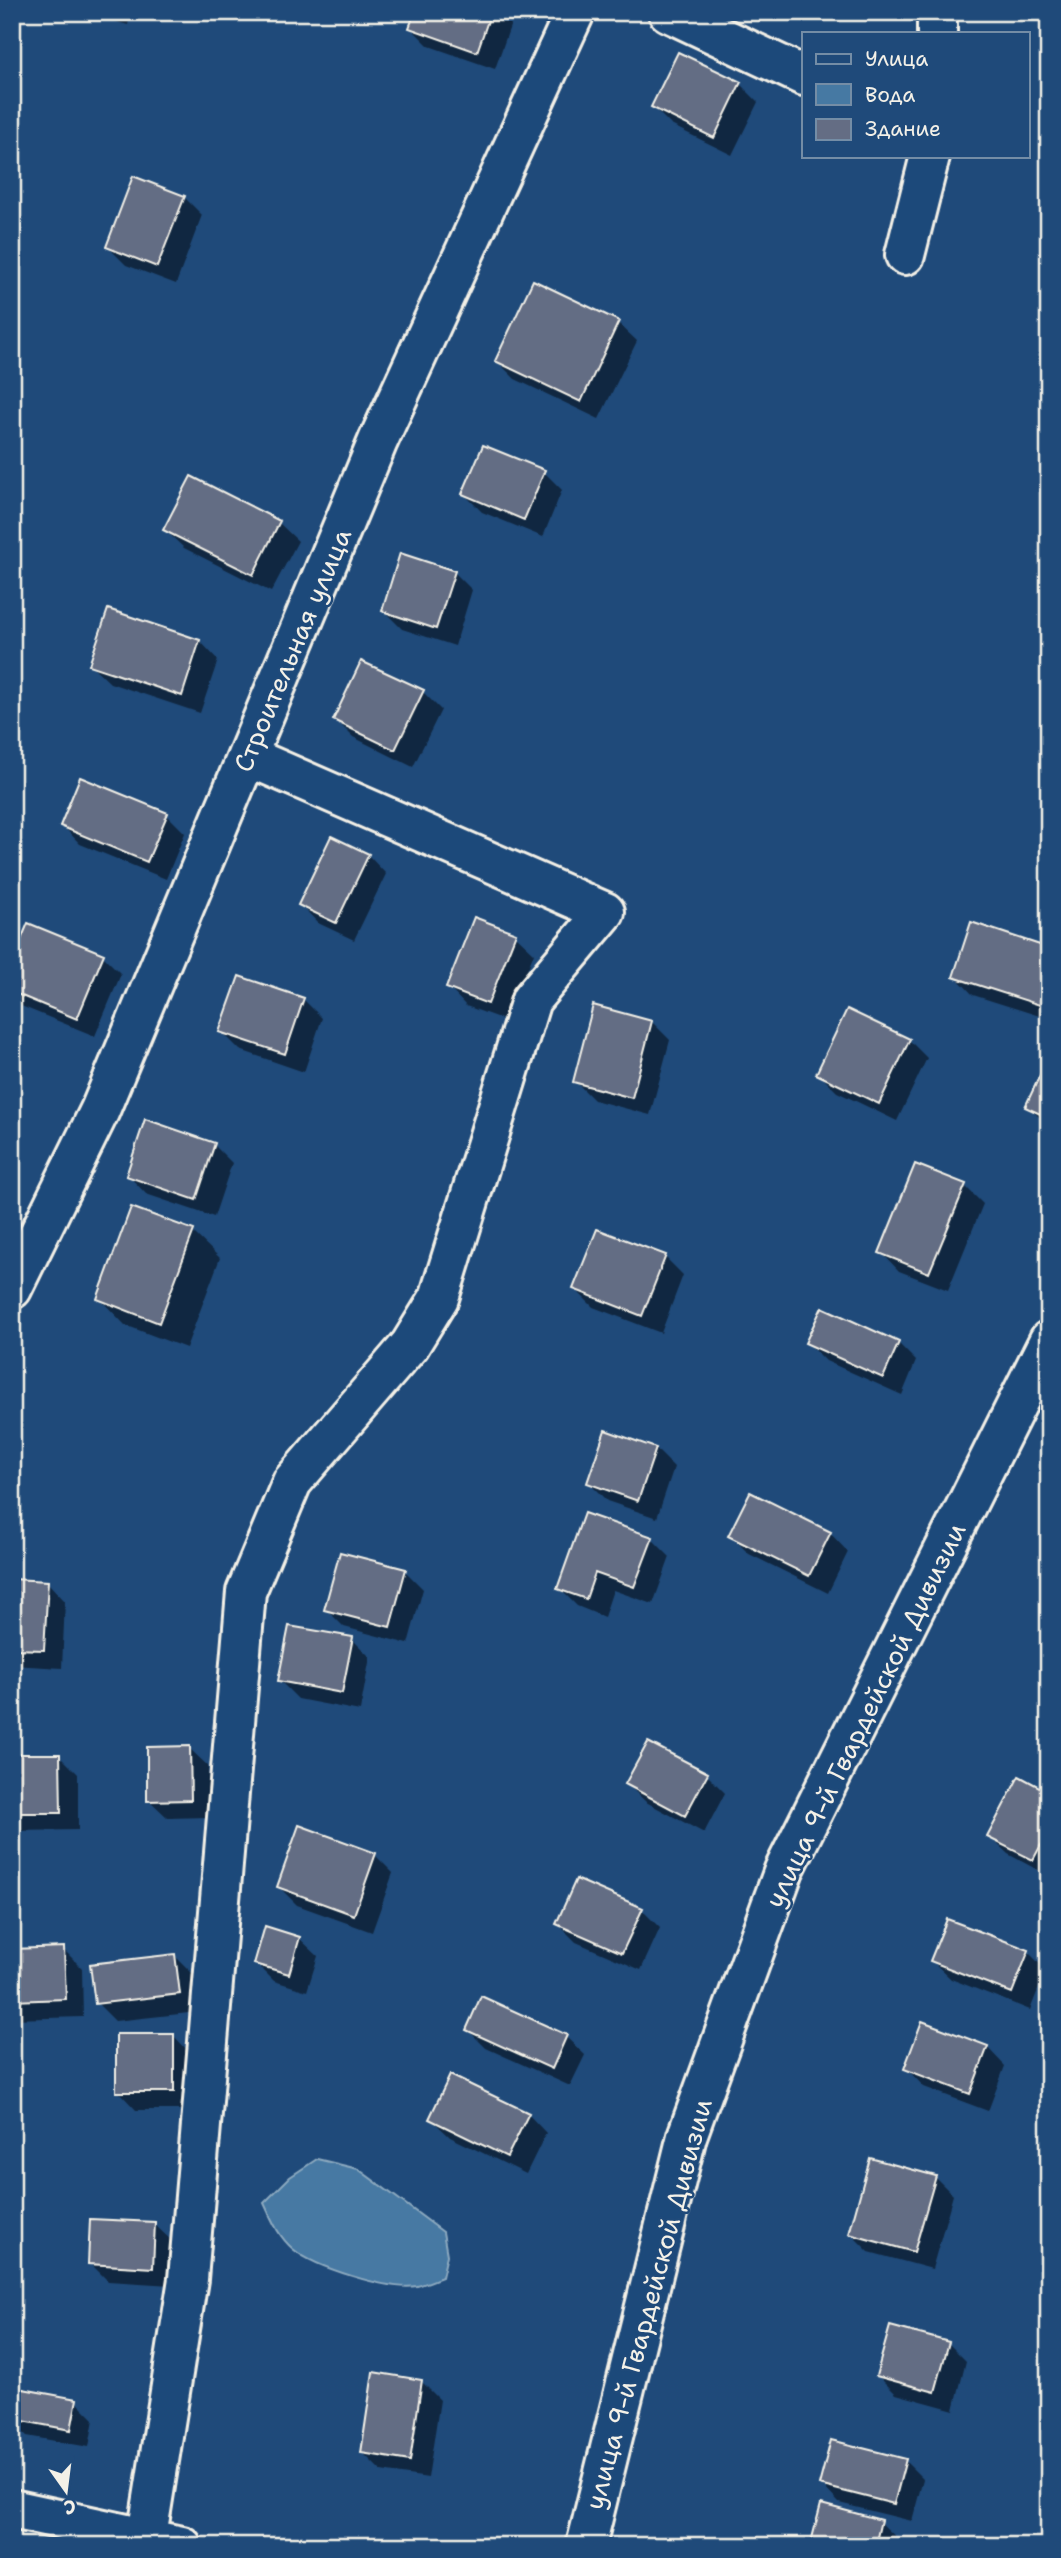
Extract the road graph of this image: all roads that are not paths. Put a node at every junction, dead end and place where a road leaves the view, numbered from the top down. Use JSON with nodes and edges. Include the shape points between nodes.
{"nodes":[{"id":1,"x":575,"y":12,"type":"edge"},
{"id":2,"x":668,"y":12,"type":"edge"},
{"id":3,"x":937,"y":12,"type":"edge"},
{"id":4,"x":937,"y":32,"type":"edge"},
{"id":5,"x":802,"y":75,"type":"edge"},
{"id":6,"x":929,"y":158,"type":"edge"},
{"id":7,"x":905,"y":255,"type":"dead end"},
{"id":8,"x":247,"y":756,"type":"junction"},
{"id":9,"x":12,"y":1289,"type":"edge"},
{"id":10,"x":1049,"y":1340,"type":"edge"},
{"id":11,"x":12,"y":2509,"type":"edge"},
{"id":12,"x":165,"y":2541,"type":"edge"},
{"id":13,"x":586,"y":2546,"type":"edge"}],
"edges":[{"from":1,"to":8,"type":"street","name":"Строительная улица","via":[[378,441]]},
{"from":2,"to":5,"type":"street"},
{"from":3,"to":4,"type":"street"},
{"from":6,"to":7,"type":"street"},
{"from":8,"to":9,"type":"street","name":"Строительная улица","via":[[100,1110]]},
{"from":8,"to":12,"type":"street","via":[[605,912],[531,1000],[439,1298],[410,1345],[292,1482],[246,1591]]},
{"from":10,"to":13,"type":"street","name":"улица 9-й Гвардейской Дивизии","via":[[784,1870],[687,2136]]},
{"from":11,"to":12,"type":"street"}]}
